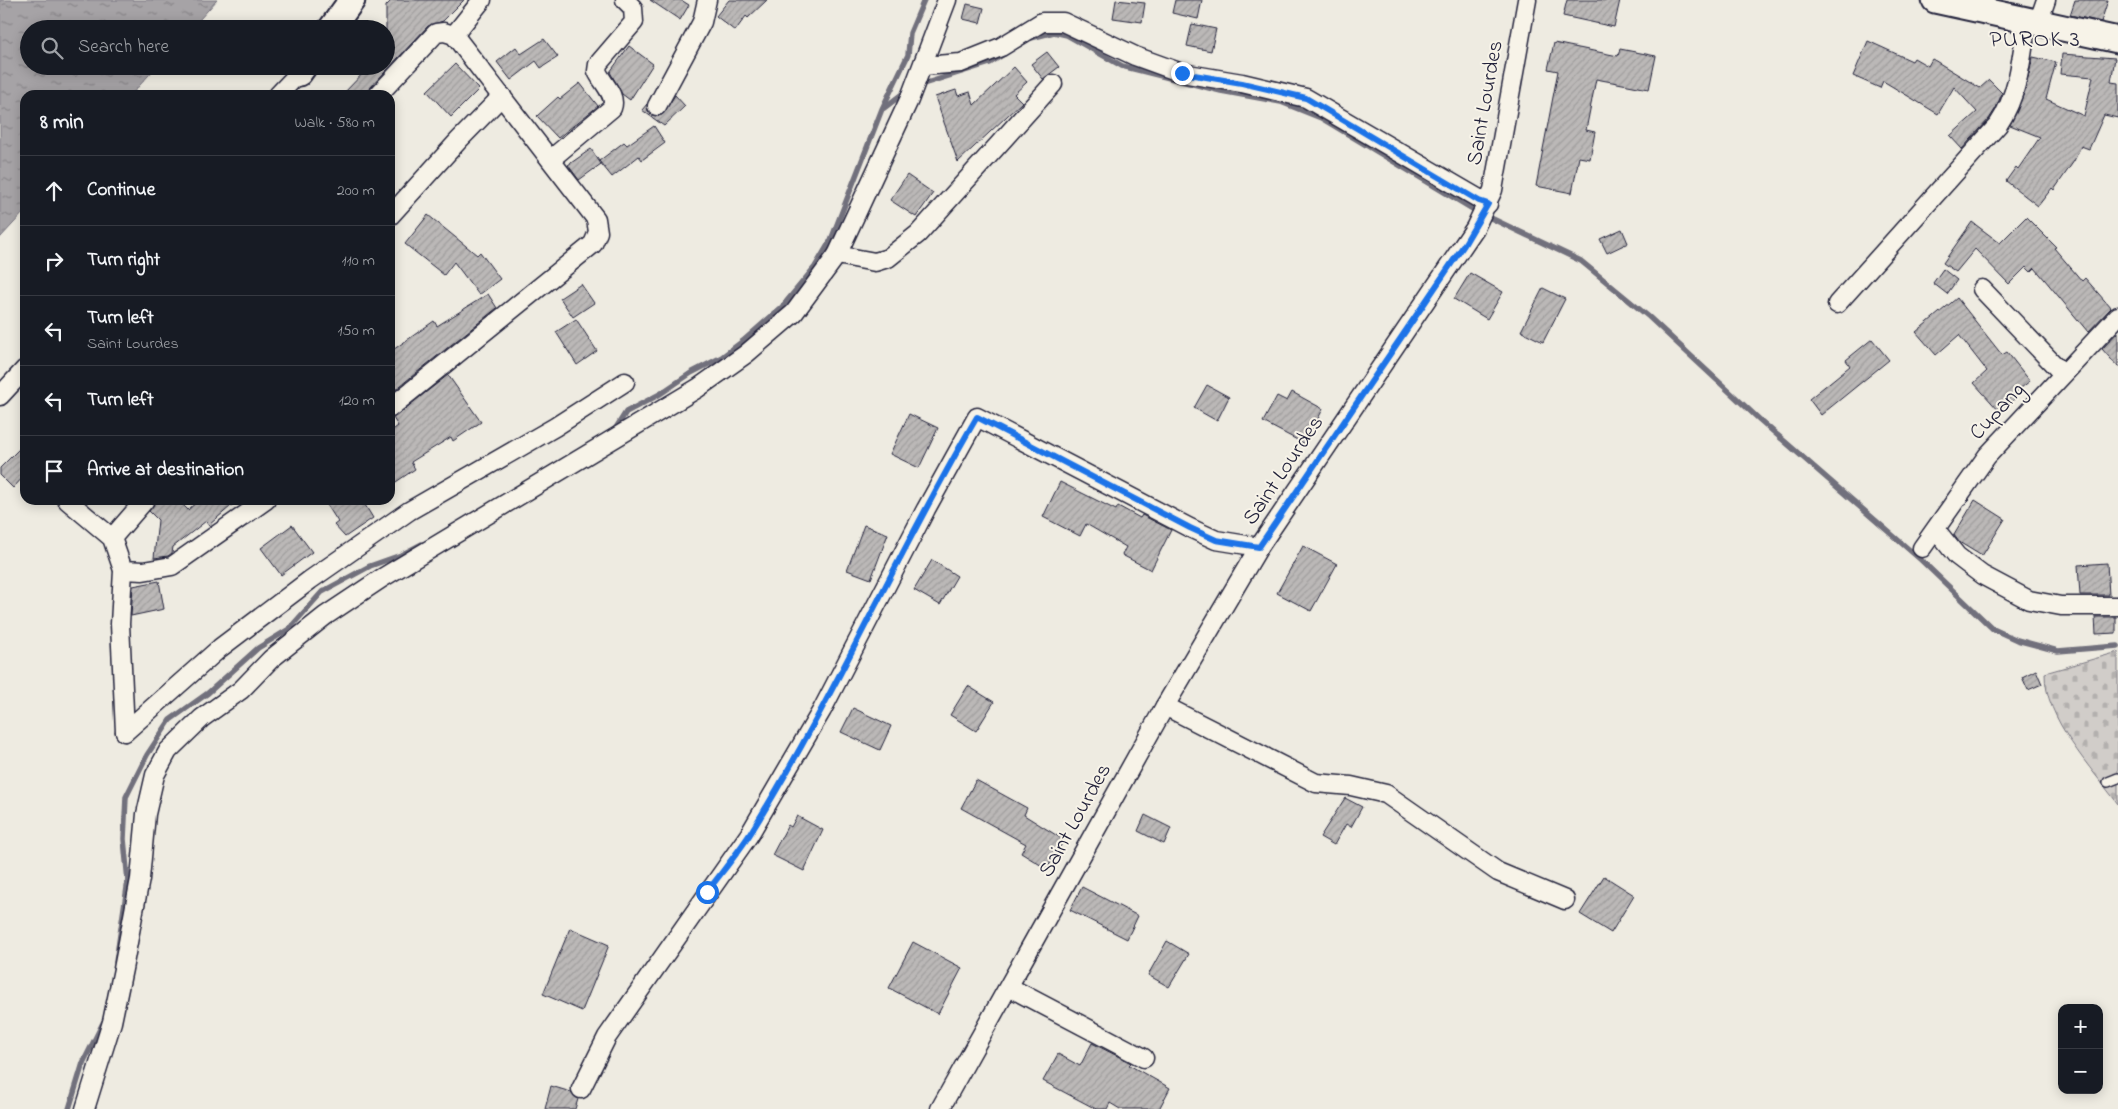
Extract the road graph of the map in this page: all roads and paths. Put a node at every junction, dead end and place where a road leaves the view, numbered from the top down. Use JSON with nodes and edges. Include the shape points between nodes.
{"nodes":[{"id":1,"x":352,"y":0,"type":"edge"},
{"id":2,"x":482,"y":0,"type":"edge"},
{"id":3,"x":625,"y":0,"type":"edge"},
{"id":4,"x":707,"y":0,"type":"edge"},
{"id":5,"x":947,"y":0,"type":"edge"},
{"id":6,"x":1527,"y":0,"type":"edge"},
{"id":7,"x":1935,"y":0,"type":"edge"},
{"id":8,"x":2037,"y":14,"type":"edge"},
{"id":9,"x":338,"y":20,"type":"edge"},
{"id":10,"x":454,"y":35,"type":"junction"},
{"id":11,"x":2118,"y":40,"type":"edge"},
{"id":12,"x":921,"y":72,"type":"junction"},
{"id":13,"x":296,"y":75,"type":"edge"},
{"id":14,"x":1053,"y":84,"type":"dead end"},
{"id":15,"x":283,"y":90,"type":"edge"},
{"id":16,"x":383,"y":90,"type":"edge"},
{"id":17,"x":502,"y":96,"type":"junction"},
{"id":18,"x":656,"y":106,"type":"dead end"},
{"id":19,"x":551,"y":159,"type":"junction"},
{"id":20,"x":1487,"y":206,"type":"junction"},
{"id":21,"x":395,"y":210,"type":"edge"},
{"id":22,"x":837,"y":255,"type":"junction"},
{"id":23,"x":1982,"y":289,"type":"dead end"},
{"id":24,"x":1837,"y":304,"type":"dead end"},
{"id":25,"x":2118,"y":316,"type":"edge"},
{"id":26,"x":20,"y":374,"type":"edge"},
{"id":27,"x":2063,"y":374,"type":"junction"},
{"id":28,"x":625,"y":382,"type":"dead end"},
{"id":29,"x":0,"y":396,"type":"edge"},
{"id":30,"x":395,"y":404,"type":"edge"},
{"id":31,"x":73,"y":505,"type":"edge"},
{"id":32,"x":141,"y":505,"type":"edge"},
{"id":33,"x":259,"y":505,"type":"edge"},
{"id":34,"x":1936,"y":530,"type":"junction"},
{"id":35,"x":112,"y":538,"type":"junction"},
{"id":36,"x":1259,"y":547,"type":"junction"},
{"id":37,"x":1922,"y":548,"type":"dead end"},
{"id":38,"x":123,"y":570,"type":"junction"},
{"id":39,"x":2118,"y":606,"type":"edge"},
{"id":40,"x":1165,"y":706,"type":"junction"},
{"id":41,"x":2118,"y":778,"type":"edge"},
{"id":42,"x":2108,"y":782,"type":"dead end"},
{"id":43,"x":1565,"y":900,"type":"dead end"},
{"id":44,"x":1008,"y":987,"type":"junction"},
{"id":45,"x":1144,"y":1058,"type":"dead end"},
{"id":46,"x":580,"y":1089,"type":"dead end"},
{"id":47,"x":86,"y":1109,"type":"edge"},
{"id":48,"x":940,"y":1109,"type":"edge"}],
"edges":[{"from":1,"to":9,"type":"main road"},
{"from":2,"to":10,"type":"street"},
{"from":3,"to":19,"type":"street","via":[[634,8],[634,22],[598,64],[597,71],[613,96],[612,108]]},
{"from":4,"to":18,"type":"street","via":[[702,22]]},
{"from":5,"to":12,"type":"street"},
{"from":6,"to":20,"type":"street","name":"Saint Lourdes","via":[[1501,153]]},
{"from":7,"to":8,"type":"main road"},
{"from":8,"to":11,"type":"main road"},
{"from":8,"to":24,"type":"street","via":[[2009,110]]},
{"from":10,"to":16,"type":"street","via":[[436,33]]},
{"from":10,"to":17,"type":"street"},
{"from":12,"to":20,"type":"street","via":[[961,63],[1001,47],[1042,22],[1063,22],[1135,56],[1182,73],[1306,98]]},
{"from":12,"to":22,"type":"street"},
{"from":13,"to":15,"type":"street"},
{"from":14,"to":22,"type":"street","via":[[918,234],[888,258],[875,262]]},
{"from":17,"to":19,"type":"street"},
{"from":17,"to":21,"type":"street"},
{"from":19,"to":30,"type":"street","via":[[596,219],[598,232],[593,244]]},
{"from":20,"to":36,"type":"street","name":"Saint Lourdes"},
{"from":22,"to":47,"type":"street","via":[[794,312],[746,354],[698,388],[390,573],[325,616],[271,659],[241,690],[202,718],[168,751],[155,775],[146,814],[140,879],[123,970],[112,1022]]},
{"from":23,"to":27,"type":"street"},
{"from":25,"to":27,"type":"street","name":"Cupang"},
{"from":26,"to":29,"type":"street"},
{"from":27,"to":34,"type":"street","name":"Cupang","via":[[1987,456]]},
{"from":28,"to":38,"type":"street","via":[[402,516],[310,580],[220,648],[125,732],[120,624]]},
{"from":31,"to":35,"type":"street"},
{"from":32,"to":35,"type":"street"},
{"from":33,"to":38,"type":"street","via":[[172,566],[143,571]]},
{"from":34,"to":37,"type":"street","name":"Cupang"},
{"from":34,"to":39,"type":"street","via":[[1957,556],[1982,575],[2029,600],[2061,606]]},
{"from":35,"to":38,"type":"street"},
{"from":36,"to":40,"type":"street","name":"Saint Lourdes"},
{"from":36,"to":46,"type":"street","via":[[1216,540],[977,417],[822,710],[749,835],[607,1037]]},
{"from":40,"to":43,"type":"street","via":[[1316,783],[1386,794],[1498,872]]},
{"from":40,"to":44,"type":"street","name":"Saint Lourdes"},
{"from":41,"to":42,"type":"lane"},
{"from":44,"to":45,"type":"street"},
{"from":44,"to":48,"type":"street","name":"Saint Lourdes"}]}
